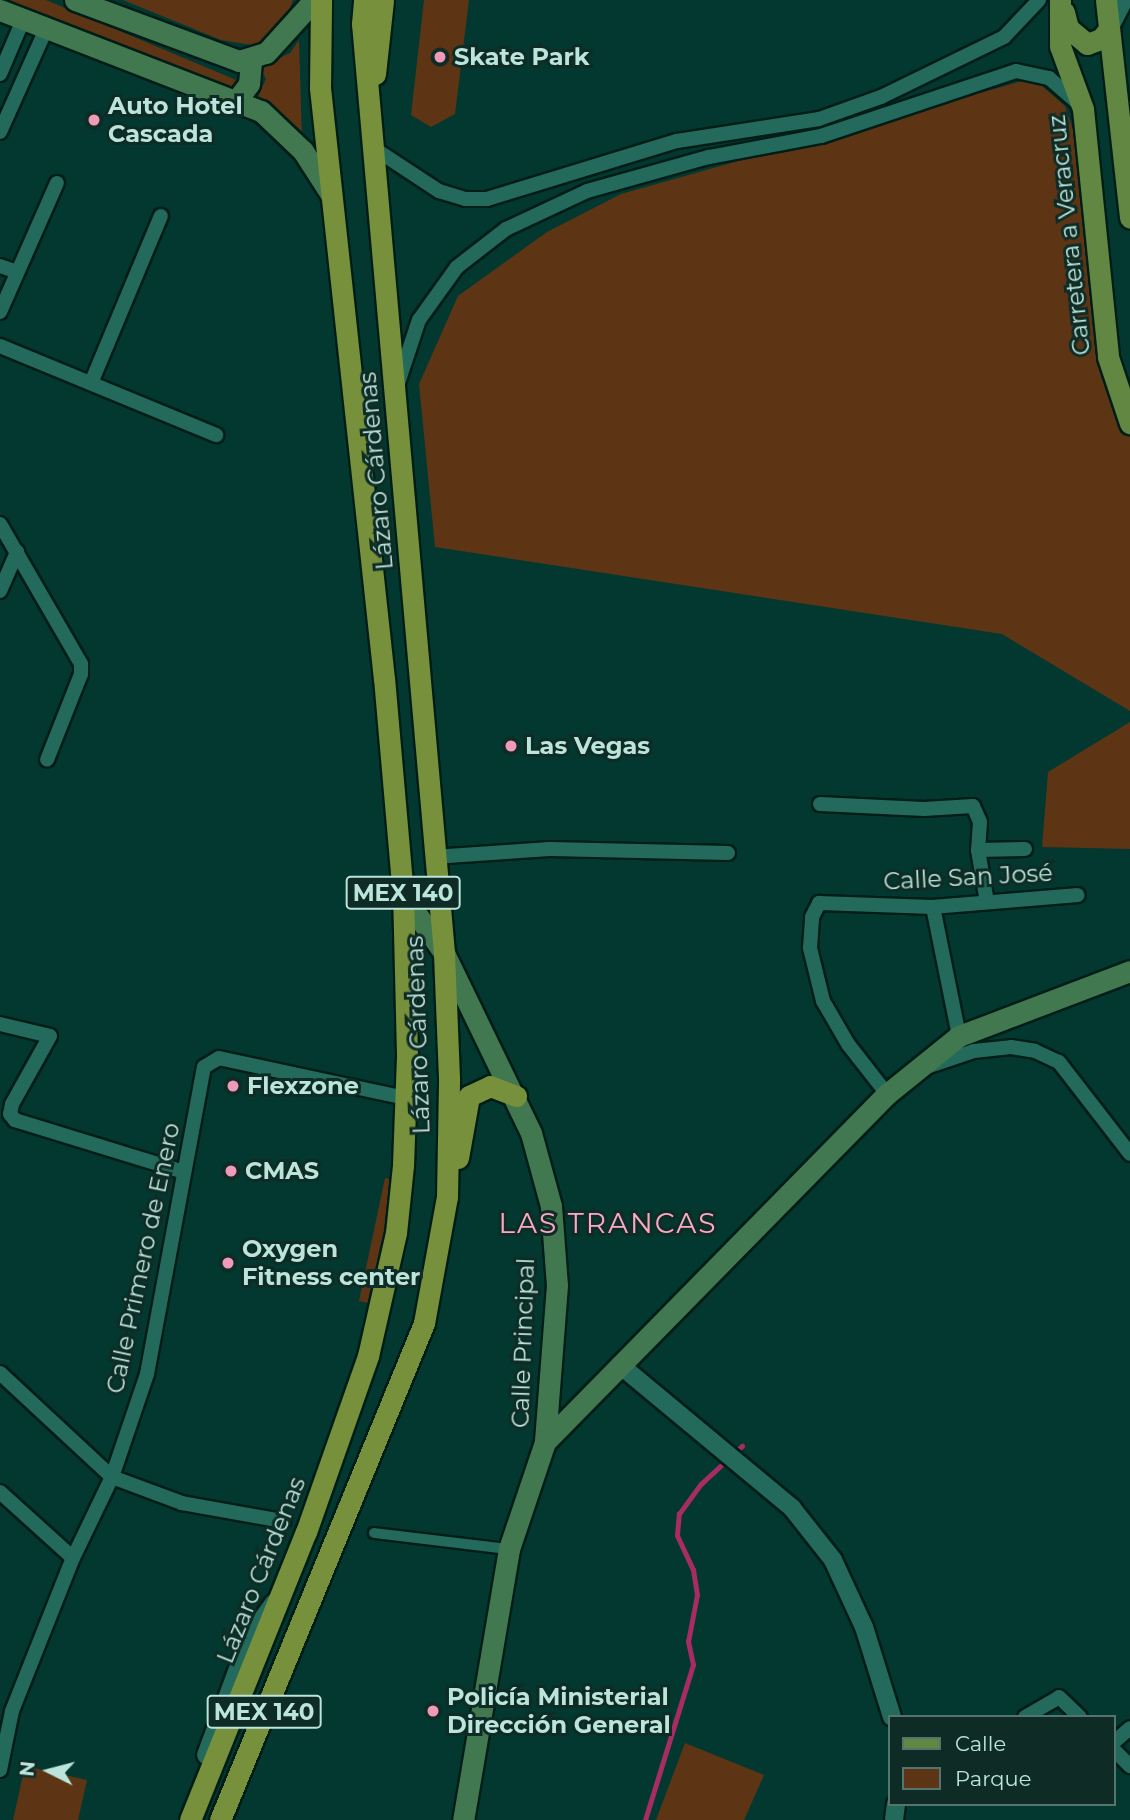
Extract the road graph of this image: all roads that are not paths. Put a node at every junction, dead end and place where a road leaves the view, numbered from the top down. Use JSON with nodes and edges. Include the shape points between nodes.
{"nodes":[{"id":1,"x":3,"y":0,"type":"edge"},
{"id":2,"x":75,"y":0,"type":"edge"},
{"id":3,"x":314,"y":0,"type":"edge"},
{"id":4,"x":321,"y":0,"type":"edge"},
{"id":5,"x":364,"y":0,"type":"edge"},
{"id":6,"x":383,"y":0,"type":"edge"},
{"id":7,"x":1038,"y":0,"type":"edge"},
{"id":8,"x":1060,"y":0,"type":"edge"},
{"id":9,"x":1106,"y":0,"type":"edge"},
{"id":10,"x":1124,"y":0,"type":"edge"},
{"id":11,"x":0,"y":8,"type":"edge"},
{"id":12,"x":23,"y":20,"type":"junction"},
{"id":13,"x":46,"y":29,"type":"junction"},
{"id":14,"x":1109,"y":29,"type":"junction"},
{"id":15,"x":251,"y":59,"type":"junction"},
{"id":16,"x":0,"y":74,"type":"edge"},
{"id":17,"x":236,"y":101,"type":"junction"},
{"id":18,"x":1083,"y":109,"type":"junction"},
{"id":19,"x":370,"y":114,"type":"junction"},
{"id":20,"x":0,"y":131,"type":"edge"},
{"id":21,"x":374,"y":149,"type":"junction"},
{"id":22,"x":1089,"y":168,"type":"junction"},
{"id":23,"x":57,"y":183,"type":"dead end"},
{"id":24,"x":330,"y":193,"type":"junction"},
{"id":25,"x":1129,"y":213,"type":"edge"},
{"id":26,"x":161,"y":216,"type":"dead end"},
{"id":27,"x":0,"y":266,"type":"edge"},
{"id":28,"x":18,"y":272,"type":"junction"},
{"id":29,"x":0,"y":312,"type":"edge"},
{"id":30,"x":0,"y":346,"type":"edge"},
{"id":31,"x":91,"y":383,"type":"junction"},
{"id":32,"x":396,"y":388,"type":"junction"},
{"id":33,"x":1130,"y":423,"type":"edge"},
{"id":34,"x":216,"y":436,"type":"dead end"},
{"id":35,"x":0,"y":524,"type":"edge"},
{"id":36,"x":16,"y":552,"type":"junction"},
{"id":37,"x":0,"y":591,"type":"edge"},
{"id":38,"x":47,"y":761,"type":"dead end"},
{"id":39,"x":820,"y":804,"type":"dead end"},
{"id":40,"x":1025,"y":849,"type":"dead end"},
{"id":41,"x":978,"y":850,"type":"junction"},
{"id":42,"x":728,"y":853,"type":"dead end"},
{"id":43,"x":433,"y":857,"type":"junction"},
{"id":44,"x":403,"y":895,"type":"junction"},
{"id":45,"x":1078,"y":895,"type":"dead end"},
{"id":46,"x":987,"y":902,"type":"junction"},
{"id":47,"x":933,"y":906,"type":"junction"},
{"id":48,"x":444,"y":953,"type":"junction"},
{"id":49,"x":1130,"y":971,"type":"edge"},
{"id":50,"x":0,"y":1024,"type":"edge"},
{"id":51,"x":959,"y":1036,"type":"junction"},
{"id":52,"x":918,"y":1069,"type":"junction"},
{"id":53,"x":887,"y":1094,"type":"junction"},
{"id":54,"x":516,"y":1096,"type":"junction"},
{"id":55,"x":406,"y":1098,"type":"junction"},
{"id":56,"x":1130,"y":1154,"type":"edge"},
{"id":57,"x":184,"y":1172,"type":"junction"},
{"id":58,"x":447,"y":1197,"type":"junction"},
{"id":59,"x":620,"y":1365,"type":"junction"},
{"id":60,"x":0,"y":1373,"type":"edge"},
{"id":61,"x":545,"y":1443,"type":"junction"},
{"id":62,"x":112,"y":1477,"type":"junction"},
{"id":63,"x":0,"y":1492,"type":"edge"},
{"id":64,"x":283,"y":1521,"type":"dead end"},
{"id":65,"x":374,"y":1533,"type":"dead end"},
{"id":66,"x":335,"y":1538,"type":"junction"},
{"id":67,"x":509,"y":1549,"type":"junction"},
{"id":68,"x":73,"y":1558,"type":"junction"},
{"id":69,"x":278,"y":1597,"type":"junction"},
{"id":70,"x":6,"y":1710,"type":"edge"},
{"id":71,"x":890,"y":1715,"type":"edge"},
{"id":72,"x":1028,"y":1715,"type":"edge"},
{"id":73,"x":1078,"y":1715,"type":"edge"},
{"id":74,"x":1130,"y":1727,"type":"edge"},
{"id":75,"x":1116,"y":1740,"type":"edge"},
{"id":76,"x":1116,"y":1752,"type":"edge"},
{"id":77,"x":1130,"y":1766,"type":"edge"},
{"id":78,"x":0,"y":1770,"type":"edge"},
{"id":79,"x":180,"y":1820,"type":"edge"},
{"id":80,"x":190,"y":1820,"type":"edge"},
{"id":81,"x":220,"y":1820,"type":"edge"},
{"id":82,"x":229,"y":1820,"type":"edge"},
{"id":83,"x":463,"y":1820,"type":"edge"}],
"edges":[{"from":1,"to":11,"type":"main road"},
{"from":2,"to":15,"type":"main road","via":[[239,61]]},
{"from":3,"to":15,"type":"main road","via":[[284,36]]},
{"from":4,"to":24,"type":"highway","name":"Lázaro Cárdenas","number":"MEX 140","via":[[320,88]]},
{"from":5,"to":19,"type":"highway","name":"Lázaro Cárdenas","number":"MEX 140"},
{"from":6,"to":19,"type":"highway"},
{"from":7,"to":21,"type":"street","via":[[1004,37],[881,97],[819,119],[677,141],[488,199],[465,200],[439,191]]},
{"from":8,"to":14,"type":"main road","via":[[1068,29],[1076,38],[1087,44],[1101,39]]},
{"from":8,"to":18,"type":"main road","name":"Carretera a Veracruz","via":[[1060,46]]},
{"from":9,"to":14,"type":"main road"},
{"from":10,"to":14,"type":"street"},
{"from":11,"to":12,"type":"main road"},
{"from":12,"to":13,"type":"main road"},
{"from":12,"to":16,"type":"street"},
{"from":13,"to":17,"type":"main road"},
{"from":13,"to":20,"type":"street"},
{"from":14,"to":25,"type":"main road"},
{"from":15,"to":17,"type":"main road","via":[[248,84]]},
{"from":17,"to":24,"type":"main road","via":[[261,111],[283,128]]},
{"from":18,"to":22,"type":"main road","name":"Carretera a Veracruz"},
{"from":18,"to":32,"type":"street","via":[[1049,78],[1016,71],[821,136],[709,157],[587,191],[506,229],[457,267],[419,320]]},
{"from":19,"to":21,"type":"highway","name":"Lázaro Cárdenas","number":"MEX 140"},
{"from":21,"to":32,"type":"highway","name":"Lázaro Cárdenas","number":"MEX 140"},
{"from":22,"to":25,"type":"main road","via":[[1104,222],[1120,222]]},
{"from":22,"to":33,"type":"main road","name":"Carretera a Veracruz","via":[[1108,357]]},
{"from":23,"to":28,"type":"street"},
{"from":24,"to":44,"type":"highway","name":"Lázaro Cárdenas","number":"MEX 140"},
{"from":26,"to":31,"type":"street"},
{"from":27,"to":28,"type":"street"},
{"from":28,"to":29,"type":"street"},
{"from":30,"to":31,"type":"street"},
{"from":31,"to":34,"type":"street"},
{"from":32,"to":43,"type":"highway","name":"Lázaro Cárdenas","number":"MEX 140"},
{"from":35,"to":36,"type":"street"},
{"from":36,"to":37,"type":"street"},
{"from":36,"to":38,"type":"street","via":[[81,664]]},
{"from":39,"to":41,"type":"street","via":[[924,809],[973,806],[980,822]]},
{"from":40,"to":41,"type":"street"},
{"from":41,"to":46,"type":"street"},
{"from":42,"to":43,"type":"street","via":[[550,849]]},
{"from":43,"to":48,"type":"highway","name":"Lázaro Cárdenas","number":"MEX 140"},
{"from":44,"to":48,"type":"main road","name":"Calle Principal"},
{"from":44,"to":55,"type":"highway","name":"Lázaro Cárdenas","number":"MEX 140"},
{"from":45,"to":46,"type":"street","name":"Calle San José"},
{"from":46,"to":47,"type":"street","name":"Calle San José"},
{"from":47,"to":51,"type":"street"},
{"from":47,"to":53,"type":"street","name":"Calle San José","via":[[819,903],[812,917],[810,948],[823,1001],[848,1044]]},
{"from":48,"to":54,"type":"main road","name":"Calle Principal"},
{"from":48,"to":58,"type":"highway","name":"Lázaro Cárdenas","number":"MEX 140"},
{"from":49,"to":51,"type":"main road"},
{"from":50,"to":57,"type":"street","via":[[50,1036],[12,1104],[10,1114],[15,1120]]},
{"from":51,"to":52,"type":"main road"},
{"from":52,"to":53,"type":"main road"},
{"from":52,"to":56,"type":"street","via":[[974,1051],[1011,1047],[1035,1051],[1059,1062]]},
{"from":53,"to":59,"type":"main road"},
{"from":54,"to":58,"type":"highway","via":[[490,1086],[469,1096]]},
{"from":54,"to":61,"type":"main road","name":"Calle Principal","via":[[551,1206],[557,1285]]},
{"from":55,"to":57,"type":"street","name":"Calle Primero de Enero","via":[[219,1058],[209,1060]]},
{"from":55,"to":69,"type":"highway","name":"Lázaro Cárdenas","number":"MEX 140","via":[[396,1233],[368,1356]]},
{"from":57,"to":62,"type":"street","name":"Calle Primero de Enero","via":[[147,1374]]},
{"from":58,"to":66,"type":"highway","name":"Lázaro Cárdenas","number":"MEX 140","via":[[424,1323]]},
{"from":59,"to":61,"type":"main road"},
{"from":59,"to":71,"type":"street","via":[[792,1508],[834,1560],[864,1627]]},
{"from":60,"to":62,"type":"street"},
{"from":61,"to":67,"type":"main road","name":"Calle Principal"},
{"from":62,"to":64,"type":"street","via":[[183,1503]]},
{"from":62,"to":68,"type":"street","name":"Calle Primero de Enero"},
{"from":63,"to":68,"type":"street"},
{"from":65,"to":67,"type":"street"},
{"from":66,"to":81,"type":"highway","name":"Lázaro Cárdenas","number":"MEX 140"},
{"from":66,"to":82,"type":"street","via":[[331,1570]]},
{"from":67,"to":83,"type":"main road","name":"Calle Principal"},
{"from":68,"to":70,"type":"street","name":"Calle Primero de Enero"},
{"from":69,"to":79,"type":"street","via":[[250,1636]]},
{"from":69,"to":80,"type":"highway","name":"Lázaro Cárdenas","number":"MEX 140"},
{"from":70,"to":78,"type":"street","name":"Calle Primero de Enero"},
{"from":72,"to":73,"type":"street","via":[[1059,1697]]},
{"from":74,"to":75,"type":"street"},
{"from":76,"to":77,"type":"street"}]}
